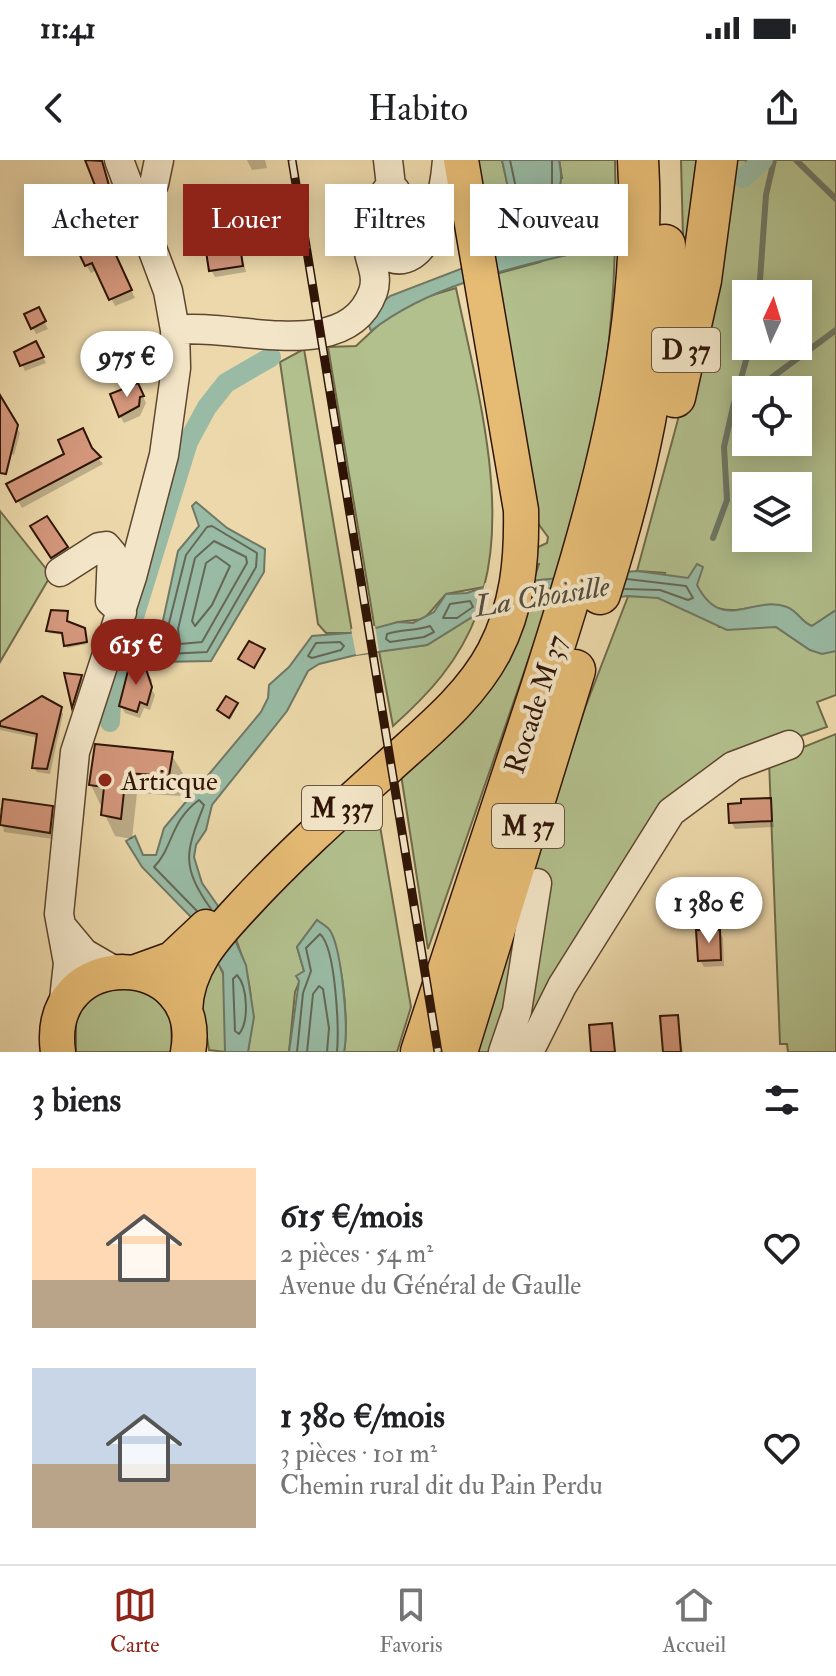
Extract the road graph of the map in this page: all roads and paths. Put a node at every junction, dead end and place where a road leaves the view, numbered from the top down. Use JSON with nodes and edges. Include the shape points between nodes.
{"nodes":[{"id":1,"x":119,"y":160,"type":"edge"},
{"id":2,"x":448,"y":160,"type":"edge"},
{"id":3,"x":461,"y":160,"type":"edge"},
{"id":4,"x":638,"y":160,"type":"edge"},
{"id":5,"x":664,"y":160,"type":"edge"},
{"id":6,"x":717,"y":160,"type":"edge"},
{"id":7,"x":161,"y":161,"type":"edge"},
{"id":8,"x":390,"y":173,"type":"edge"},
{"id":9,"x":128,"y":184,"type":"edge"},
{"id":10,"x":154,"y":184,"type":"edge"},
{"id":11,"x":155,"y":256,"type":"edge"},
{"id":12,"x":474,"y":273,"type":"junction"},
{"id":13,"x":175,"y":330,"type":"junction"},
{"id":14,"x":605,"y":547,"type":"junction"},
{"id":15,"x":60,"y":572,"type":"dead end"},
{"id":16,"x":583,"y":602,"type":"junction"},
{"id":17,"x":503,"y":611,"type":"junction"},
{"id":18,"x":122,"y":612,"type":"junction"},
{"id":19,"x":789,"y":745,"type":"dead end"},
{"id":20,"x":537,"y":883,"type":"dead end"},
{"id":21,"x":64,"y":929,"type":"junction"},
{"id":22,"x":125,"y":971,"type":"junction"},
{"id":23,"x":63,"y":1009,"type":"junction"},
{"id":24,"x":185,"y":1011,"type":"junction"},
{"id":25,"x":58,"y":1052,"type":"edge"},
{"id":26,"x":188,"y":1052,"type":"edge"},
{"id":27,"x":421,"y":1052,"type":"edge"},
{"id":28,"x":457,"y":1052,"type":"edge"},
{"id":29,"x":503,"y":1052,"type":"edge"},
{"id":30,"x":529,"y":1052,"type":"edge"}],
"edges":[{"from":1,"to":9,"type":"street"},
{"from":2,"to":8,"type":"street","via":[[437,221],[418,248],[406,258],[392,260],[382,254],[378,241],[394,199]]},
{"from":2,"to":12,"type":"main road","number":"M 337"},
{"from":3,"to":12,"type":"main road","number":"M 337"},
{"from":4,"to":14,"type":"highway","name":"Rocade M 37","number":"M 37","via":[[638,274],[604,486]]},
{"from":5,"to":14,"type":"highway","name":"Rocade M 37","number":"M 37","via":[[661,322],[642,446]]},
{"from":6,"to":14,"type":"highway","number":"D 37","via":[[701,280],[675,399],[640,509]]},
{"from":7,"to":10,"type":"street"},
{"from":8,"to":13,"type":"street","via":[[368,237],[376,277],[372,293],[345,326],[300,337]]},
{"from":11,"to":13,"type":"street"},
{"from":12,"to":17,"type":"main road","number":"M 337","via":[[521,510]]},
{"from":13,"to":18,"type":"street","via":[[174,396],[164,455]]},
{"from":14,"to":16,"type":"highway","name":"Rocade M 37","number":"M 37"},
{"from":15,"to":18,"type":"street","via":[[106,546],[112,553],[109,596]]},
{"from":16,"to":27,"type":"highway","name":"Rocade M 37","number":"M 37"},
{"from":16,"to":28,"type":"highway","name":"Rocade M 37","number":"M 37"},
{"from":17,"to":22,"type":"main road","number":"M 337","via":[[469,664],[426,714],[284,845],[182,952],[160,966]]},
{"from":17,"to":24,"type":"main road","number":"M 337","via":[[494,652],[467,691],[263,883],[216,937],[191,973]]},
{"from":18,"to":21,"type":"street","via":[[75,752],[59,914]]},
{"from":19,"to":30,"type":"street","via":[[733,766],[671,812],[562,986]]},
{"from":20,"to":29,"type":"street","via":[[517,1011]]},
{"from":21,"to":22,"type":"street","via":[[84,953]]},
{"from":21,"to":23,"type":"street","via":[[68,980]]},
{"from":22,"to":23,"type":"main road","via":[[84,983]]},
{"from":22,"to":24,"type":"main road","via":[[165,985]]},
{"from":23,"to":25,"type":"main road"},
{"from":24,"to":26,"type":"main road"}]}
